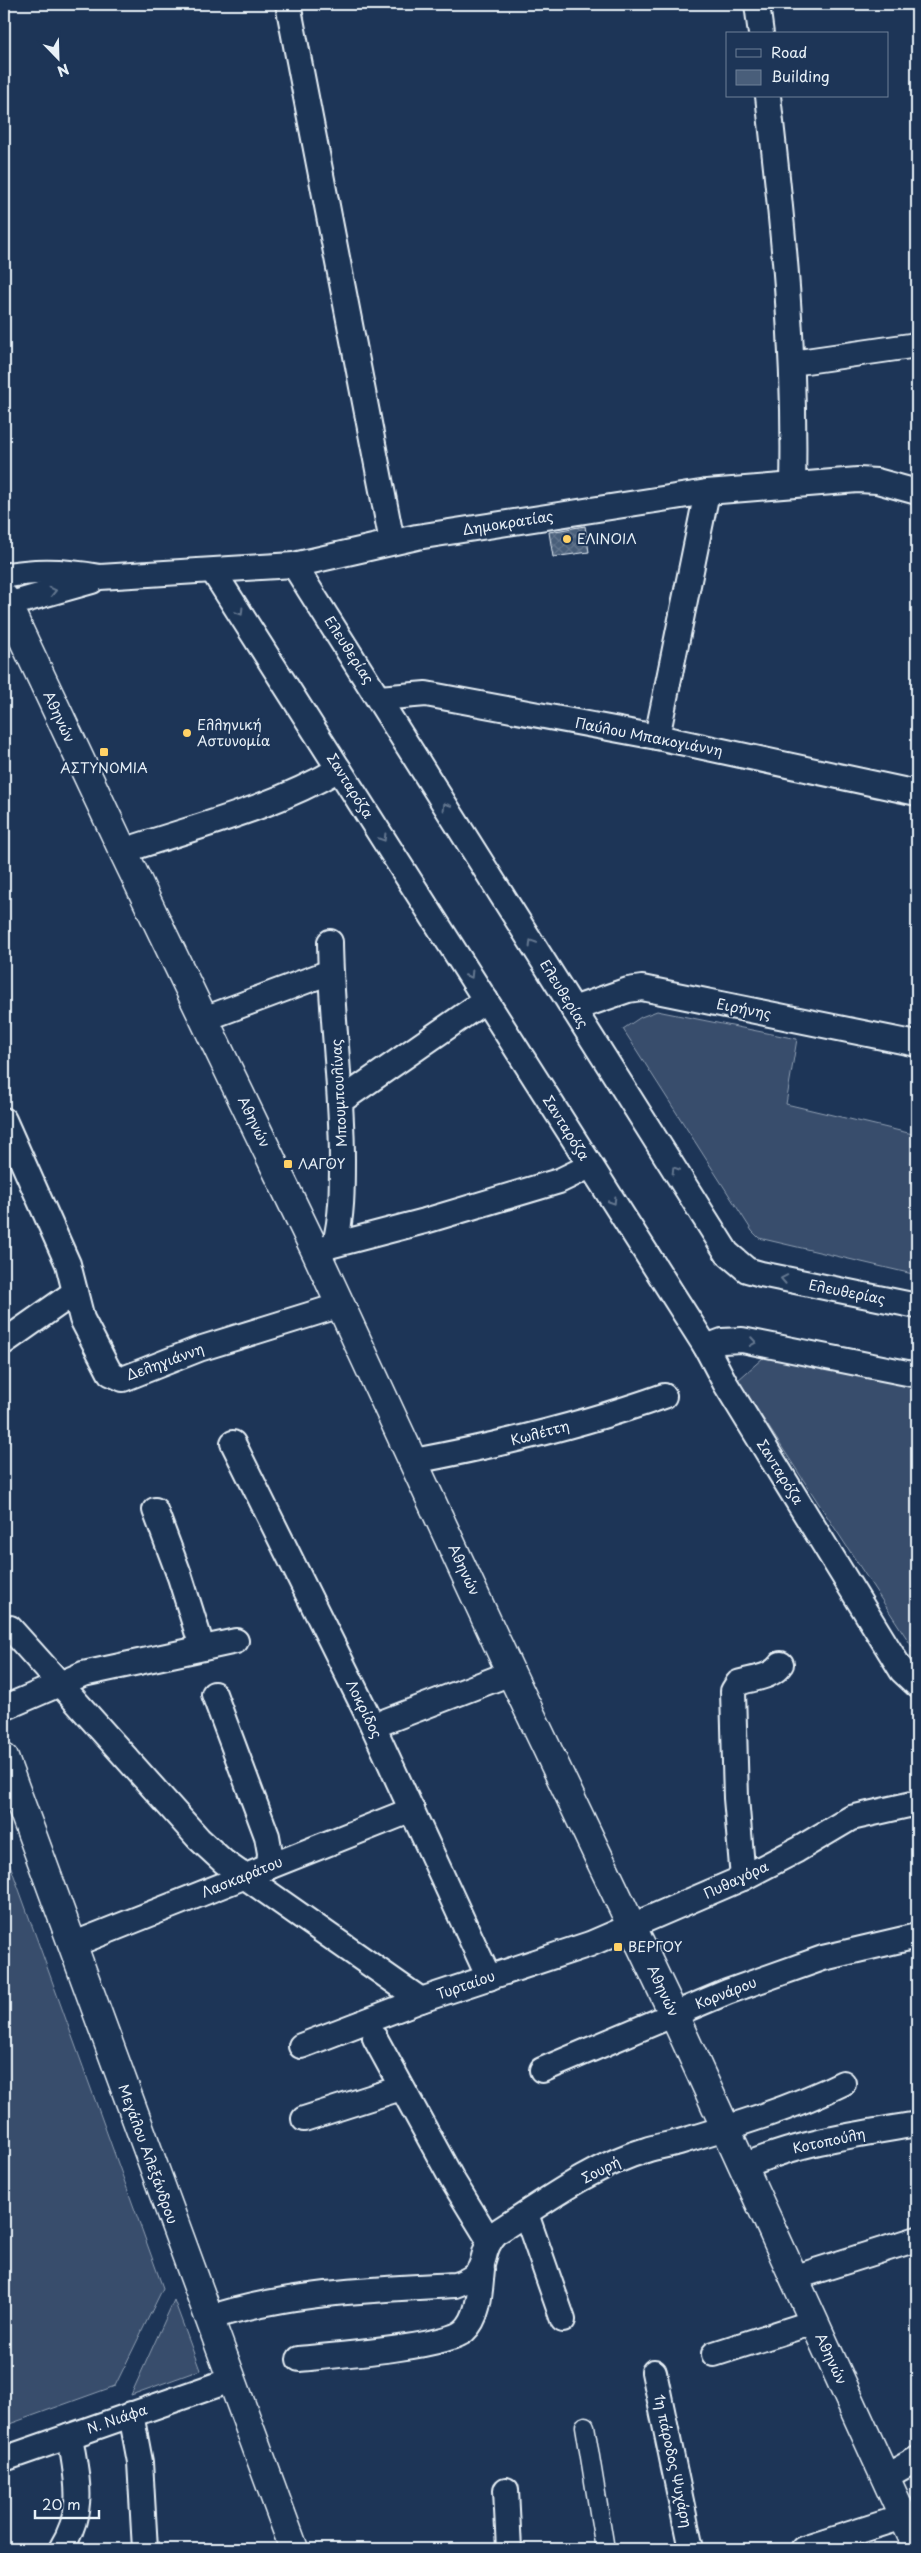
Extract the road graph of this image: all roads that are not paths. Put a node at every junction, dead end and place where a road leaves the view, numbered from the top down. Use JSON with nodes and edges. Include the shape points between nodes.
{"nodes":[{"id":1,"x":288,"y":4,"type":"edge"},
{"id":2,"x":757,"y":4,"type":"edge"},
{"id":3,"x":761,"y":32,"type":"edge"},
{"id":4,"x":768,"y":98,"type":"edge"},
{"id":5,"x":917,"y":345,"type":"edge"},
{"id":6,"x":792,"y":363,"type":"junction"},
{"id":7,"x":793,"y":485,"type":"junction"},
{"id":8,"x":707,"y":492,"type":"junction"},
{"id":9,"x":917,"y":492,"type":"edge"},
{"id":10,"x":392,"y":542,"type":"junction"},
{"id":11,"x":294,"y":565,"type":"junction"},
{"id":12,"x":213,"y":571,"type":"junction"},
{"id":13,"x":4,"y":576,"type":"edge"},
{"id":14,"x":100,"y":577,"type":"junction"},
{"id":15,"x":5,"y":601,"type":"edge"},
{"id":16,"x":379,"y":698,"type":"junction"},
{"id":17,"x":657,"y":737,"type":"junction"},
{"id":18,"x":339,"y":769,"type":"junction"},
{"id":19,"x":917,"y":793,"type":"edge"},
{"id":20,"x":123,"y":851,"type":"junction"},
{"id":21,"x":330,"y":942,"type":"dead end"},
{"id":22,"x":330,"y":972,"type":"junction"},
{"id":23,"x":486,"y":1000,"type":"junction"},
{"id":24,"x":573,"y":1009,"type":"junction"},
{"id":25,"x":204,"y":1019,"type":"junction"},
{"id":26,"x":917,"y":1044,"type":"edge"},
{"id":27,"x":342,"y":1100,"type":"junction"},
{"id":28,"x":4,"y":1120,"type":"edge"},
{"id":29,"x":590,"y":1166,"type":"junction"},
{"id":30,"x":325,"y":1247,"type":"junction"},
{"id":31,"x":75,"y":1292,"type":"junction"},
{"id":32,"x":341,"y":1305,"type":"junction"},
{"id":33,"x":917,"y":1306,"type":"edge"},
{"id":34,"x":4,"y":1342,"type":"edge"},
{"id":35,"x":706,"y":1347,"type":"junction"},
{"id":36,"x":917,"y":1374,"type":"edge"},
{"id":37,"x":664,"y":1396,"type":"dead end"},
{"id":38,"x":234,"y":1443,"type":"dead end"},
{"id":39,"x":414,"y":1461,"type":"junction"},
{"id":40,"x":155,"y":1510,"type":"dead end"},
{"id":41,"x":10,"y":1628,"type":"dead end"},
{"id":42,"x":236,"y":1641,"type":"dead end"},
{"id":43,"x":202,"y":1647,"type":"junction"},
{"id":44,"x":781,"y":1664,"type":"dead end"},
{"id":45,"x":511,"y":1673,"type":"junction"},
{"id":46,"x":58,"y":1684,"type":"junction"},
{"id":47,"x":917,"y":1685,"type":"edge"},
{"id":48,"x":214,"y":1694,"type":"dead end"},
{"id":49,"x":4,"y":1708,"type":"edge"},
{"id":50,"x":373,"y":1726,"type":"junction"},
{"id":51,"x":4,"y":1758,"type":"edge"},
{"id":52,"x":917,"y":1803,"type":"edge"},
{"id":53,"x":412,"y":1810,"type":"junction"},
{"id":54,"x":269,"y":1866,"type":"junction"},
{"id":55,"x":244,"y":1877,"type":"junction"},
{"id":56,"x":743,"y":1878,"type":"junction"},
{"id":57,"x":632,"y":1927,"type":"junction"},
{"id":58,"x":917,"y":1936,"type":"edge"},
{"id":59,"x":72,"y":1945,"type":"junction"},
{"id":60,"x":489,"y":1986,"type":"junction"},
{"id":61,"x":421,"y":2000,"type":"junction"},
{"id":62,"x":394,"y":2012,"type":"junction"},
{"id":63,"x":674,"y":2014,"type":"junction"},
{"id":64,"x":375,"y":2038,"type":"dead end"},
{"id":65,"x":301,"y":2046,"type":"dead end"},
{"id":66,"x":542,"y":2070,"type":"dead end"},
{"id":67,"x":843,"y":2083,"type":"dead end"},
{"id":68,"x":401,"y":2088,"type":"junction"},
{"id":69,"x":304,"y":2119,"type":"dead end"},
{"id":70,"x":917,"y":2124,"type":"edge"},
{"id":71,"x":726,"y":2128,"type":"junction"},
{"id":72,"x":744,"y":2166,"type":"junction"},
{"id":73,"x":526,"y":2214,"type":"junction"},
{"id":74,"x":917,"y":2238,"type":"edge"},
{"id":75,"x":490,"y":2240,"type":"junction"},
{"id":76,"x":482,"y":2269,"type":"junction"},
{"id":77,"x":794,"y":2278,"type":"junction"},
{"id":78,"x":208,"y":2318,"type":"junction"},
{"id":79,"x":563,"y":2320,"type":"dead end"},
{"id":80,"x":814,"y":2322,"type":"junction"},
{"id":81,"x":714,"y":2354,"type":"dead end"},
{"id":82,"x":299,"y":2359,"type":"dead end"},
{"id":83,"x":654,"y":2372,"type":"dead end"},
{"id":84,"x":231,"y":2380,"type":"junction"},
{"id":85,"x":131,"y":2414,"type":"junction"},
{"id":86,"x":585,"y":2426,"type":"dead end"},
{"id":87,"x":70,"y":2436,"type":"junction"},
{"id":88,"x":4,"y":2459,"type":"edge"},
{"id":89,"x":917,"y":2459,"type":"edge"},
{"id":90,"x":885,"y":2477,"type":"junction"},
{"id":91,"x":506,"y":2490,"type":"dead end"},
{"id":92,"x":903,"y":2517,"type":"junction"},
{"id":93,"x":917,"y":2547,"type":"edge"},
{"id":94,"x":61,"y":2549,"type":"edge"},
{"id":95,"x":145,"y":2549,"type":"edge"},
{"id":96,"x":294,"y":2549,"type":"edge"},
{"id":97,"x":510,"y":2549,"type":"edge"},
{"id":98,"x":605,"y":2549,"type":"edge"},
{"id":99,"x":691,"y":2549,"type":"edge"},
{"id":100,"x":808,"y":2549,"type":"edge"}],
"edges":[{"from":1,"to":10,"type":"street"},
{"from":2,"to":3,"type":"street"},
{"from":4,"to":6,"type":"street"},
{"from":5,"to":6,"type":"street"},
{"from":6,"to":7,"type":"street","via":[[795,415]]},
{"from":7,"to":8,"type":"street","name":"Δημοκρατίας"},
{"from":7,"to":9,"type":"street","name":"Δημοκρατίας","via":[[877,481]]},
{"from":8,"to":10,"type":"street","name":"Δημοκρατίας"},
{"from":8,"to":17,"type":"street"},
{"from":10,"to":11,"type":"street","name":"Δημοκρατίας"},
{"from":11,"to":12,"type":"street","name":"Δημοκρατίας"},
{"from":11,"to":16,"type":"street","name":"Ελευθερίας"},
{"from":12,"to":14,"type":"street","name":"Δημοκρατίας"},
{"from":12,"to":18,"type":"street","name":"Σανταρόζα","one_way":true},
{"from":13,"to":14,"type":"street","name":"Δημοκρατίας","via":[[42,571]]},
{"from":15,"to":14,"type":"street","name":"Δημοκρατίας","one_way":true,"via":[[87,583]]},
{"from":15,"to":20,"type":"main road","name":"Αθηνών"},
{"from":16,"to":17,"type":"street","name":"Παύλου Μπακογιάννη","via":[[426,694]]},
{"from":24,"to":16,"type":"street","name":"Ελευθερίας","one_way":true},
{"from":17,"to":19,"type":"street","name":"Παύλου Μπακογιάννη"},
{"from":18,"to":20,"type":"street","via":[[268,803]]},
{"from":18,"to":23,"type":"street","name":"Σανταρόζα","one_way":true},
{"from":20,"to":25,"type":"main road","name":"Αθηνών"},
{"from":21,"to":22,"type":"street","name":"Μπουμπουλίνας"},
{"from":22,"to":25,"type":"street"},
{"from":22,"to":27,"type":"street","name":"Μπουμπουλίνας"},
{"from":23,"to":27,"type":"street"},
{"from":23,"to":29,"type":"street","name":"Σανταρόζα"},
{"from":24,"to":26,"type":"street","name":"Ειρήνης","via":[[642,988]]},
{"from":33,"to":24,"type":"street","name":"Ελευθερίας","one_way":true,"via":[[761,1274],[737,1263],[722,1245]]},
{"from":25,"to":30,"type":"main road","name":"Αθηνών"},
{"from":27,"to":30,"type":"street","name":"Μπουμπουλίνας","via":[[342,1207]]},
{"from":28,"to":31,"type":"street","name":"Δεληγιάννη","via":[[68,1264]]},
{"from":29,"to":30,"type":"street","via":[[541,1186],[425,1222]]},
{"from":29,"to":35,"type":"street","name":"Σανταρόζα","one_way":true},
{"from":30,"to":32,"type":"main road","name":"Αθηνών"},
{"from":31,"to":32,"type":"street","name":"Δεληγιάννη","via":[[82,1320],[104,1364],[110,1373],[123,1379],[200,1349]]},
{"from":31,"to":34,"type":"street"},
{"from":32,"to":39,"type":"main road","name":"Αθηνών"},
{"from":35,"to":36,"type":"street","one_way":true,"via":[[722,1341],[742,1340]]},
{"from":35,"to":47,"type":"street","name":"Σανταρόζα","via":[[730,1392],[902,1671]]},
{"from":37,"to":39,"type":"street","name":"Κωλέττη","via":[[536,1435]]},
{"from":38,"to":50,"type":"street","name":"Λοκρίδος"},
{"from":39,"to":45,"type":"main road","name":"Αθηνών"},
{"from":40,"to":43,"type":"street"},
{"from":41,"to":46,"type":"street"},
{"from":42,"to":43,"type":"street"},
{"from":43,"to":46,"type":"street","via":[[83,1674]]},
{"from":44,"to":56,"type":"street","via":[[777,1671],[738,1683],[733,1691],[736,1798]]},
{"from":45,"to":50,"type":"street"},
{"from":45,"to":57,"type":"main road","name":"Αθηνών"},
{"from":46,"to":49,"type":"street"},
{"from":46,"to":55,"type":"street","via":[[198,1839]]},
{"from":48,"to":54,"type":"street","via":[[267,1836]]},
{"from":50,"to":53,"type":"street","name":"Λοκρίδος"},
{"from":51,"to":59,"type":"main road","name":"Μεγάλου Αλεξάνδρου"},
{"from":52,"to":56,"type":"street","name":"Πυθαγόρα","via":[[851,1818]]},
{"from":53,"to":54,"type":"street","name":"Λασκαράτου"},
{"from":53,"to":60,"type":"street","name":"Λοκρίδος"},
{"from":54,"to":55,"type":"street","name":"Λασκαράτου"},
{"from":55,"to":59,"type":"street","name":"Λασκαράτου"},
{"from":55,"to":61,"type":"street"},
{"from":56,"to":57,"type":"street","name":"Πυθαγόρα"},
{"from":57,"to":60,"type":"street","name":"Τυρταίου"},
{"from":57,"to":63,"type":"main road","name":"Αθηνών"},
{"from":58,"to":63,"type":"street","name":"Κορνάρου","via":[[823,1958]]},
{"from":59,"to":78,"type":"main road","name":"Μεγάλου Αλεξάνδρου"},
{"from":60,"to":61,"type":"street","name":"Τυρταίου"},
{"from":60,"to":62,"type":"street","via":[[426,2011]]},
{"from":61,"to":62,"type":"street","name":"Τυρταίου"},
{"from":62,"to":65,"type":"street","name":"Τυρταίου"},
{"from":63,"to":66,"type":"street","name":"Κορνάρου"},
{"from":63,"to":71,"type":"main road","name":"Αθηνών"},
{"from":64,"to":68,"type":"street"},
{"from":67,"to":71,"type":"street","name":"Σουρή","via":[[818,2096]]},
{"from":68,"to":69,"type":"street"},
{"from":68,"to":75,"type":"street"},
{"from":70,"to":72,"type":"street","name":"Κοτοπούλη","via":[[772,2154]]},
{"from":71,"to":72,"type":"main road","name":"Αθηνών"},
{"from":71,"to":73,"type":"street","name":"Σουρή","via":[[615,2162]]},
{"from":72,"to":77,"type":"main road","name":"Αθηνών"},
{"from":73,"to":75,"type":"street","name":"Σουρή"},
{"from":73,"to":79,"type":"street"},
{"from":74,"to":77,"type":"street"},
{"from":75,"to":76,"type":"street"},
{"from":76,"to":78,"type":"street","via":[[472,2279],[455,2285],[285,2298]]},
{"from":76,"to":82,"type":"street","via":[[478,2300],[465,2331],[450,2338],[419,2344]]},
{"from":77,"to":80,"type":"main road","name":"Αθηνών"},
{"from":78,"to":84,"type":"main road","name":"Μεγάλου Αλεξάνδρου"},
{"from":80,"to":81,"type":"street"},
{"from":80,"to":90,"type":"main road","name":"Αθηνών"},
{"from":83,"to":99,"type":"street","name":"1η πάροδος Ψυχάρη"},
{"from":84,"to":85,"type":"street","name":"Ν. Νιάφα"},
{"from":84,"to":96,"type":"main road","name":"Μεγάλου Αλεξάνδρου"},
{"from":85,"to":87,"type":"street","name":"Ν. Νιάφα"},
{"from":85,"to":95,"type":"street","via":[[140,2462]]},
{"from":86,"to":98,"type":"street"},
{"from":87,"to":88,"type":"street","name":"Ν. Νιάφα"},
{"from":87,"to":94,"type":"street","via":[[78,2504],[74,2526]]},
{"from":89,"to":90,"type":"street"},
{"from":90,"to":92,"type":"main road","name":"Αθηνών"},
{"from":91,"to":97,"type":"street"},
{"from":92,"to":93,"type":"main road","name":"Αθηνών"},
{"from":92,"to":100,"type":"street"}]}
